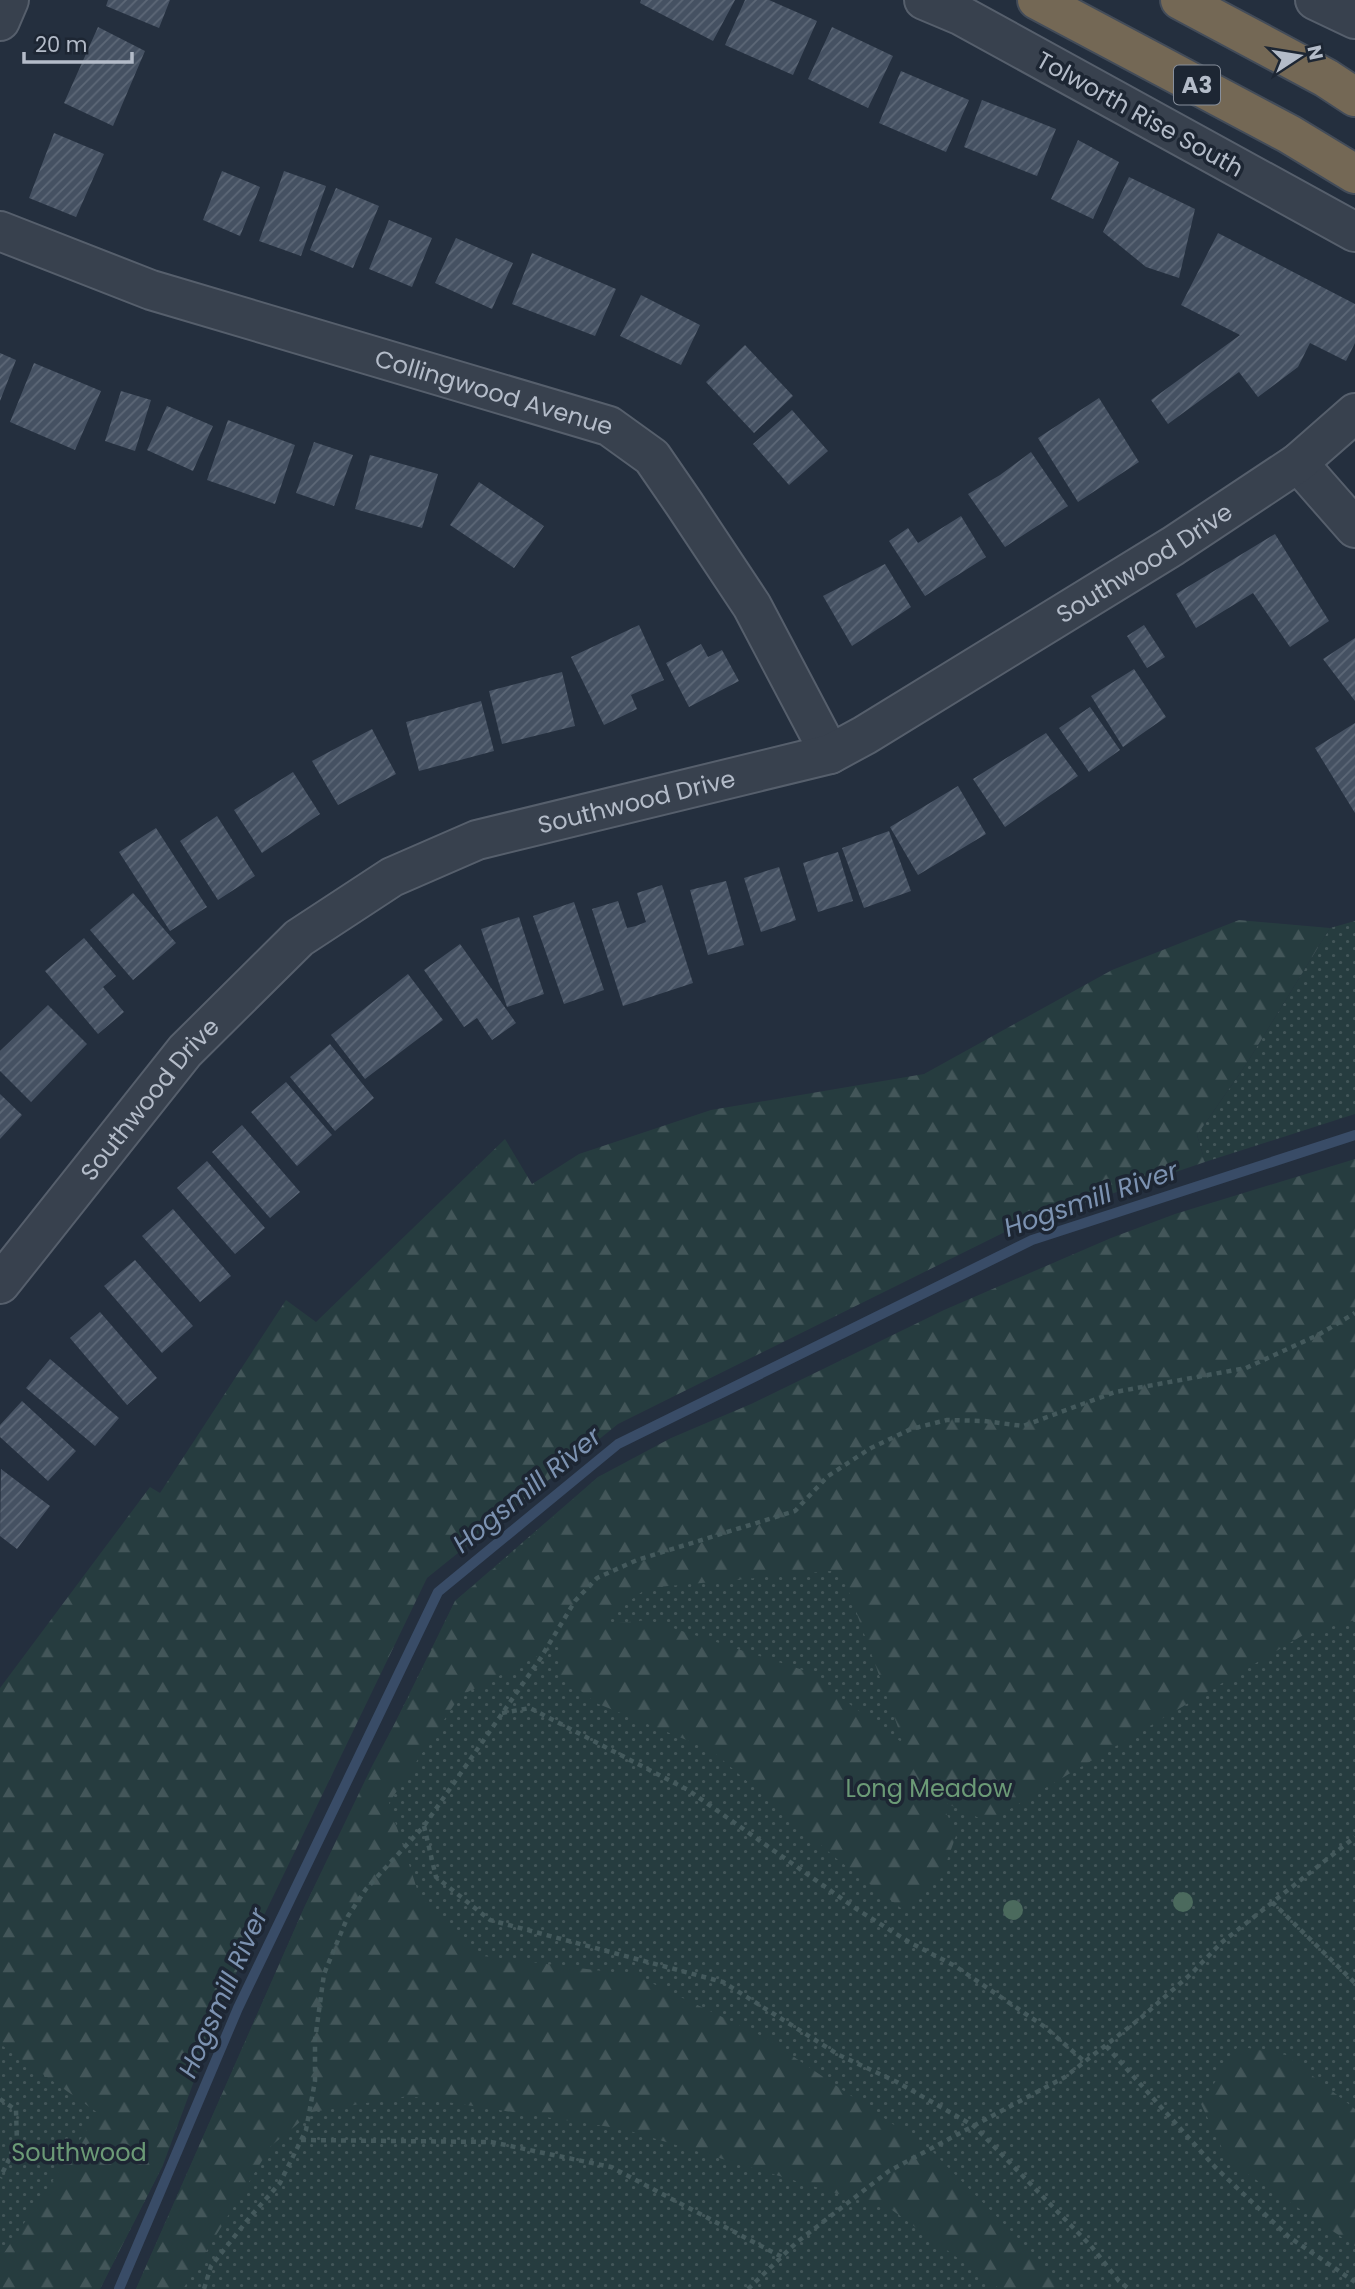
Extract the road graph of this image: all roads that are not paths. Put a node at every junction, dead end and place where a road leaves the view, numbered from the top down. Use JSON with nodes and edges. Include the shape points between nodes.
{"nodes":[{"id":1,"x":9,"y":0,"type":"edge"},
{"id":2,"x":923,"y":0,"type":"edge"},
{"id":3,"x":1037,"y":0,"type":"edge"},
{"id":4,"x":1180,"y":0,"type":"edge"},
{"id":5,"x":1315,"y":0,"type":"edge"},
{"id":6,"x":1355,"y":19,"type":"edge"},
{"id":7,"x":0,"y":21,"type":"edge"},
{"id":8,"x":1355,"y":97,"type":"edge"},
{"id":9,"x":1355,"y":174,"type":"edge"},
{"id":10,"x":0,"y":231,"type":"edge"},
{"id":11,"x":1355,"y":232,"type":"edge"},
{"id":12,"x":1355,"y":413,"type":"edge"},
{"id":13,"x":1298,"y":463,"type":"junction"},
{"id":14,"x":1355,"y":528,"type":"edge"},
{"id":15,"x":830,"y":754,"type":"junction"},
{"id":16,"x":0,"y":1284,"type":"edge"}],
"edges":[{"from":1,"to":7,"type":"street"},
{"from":2,"to":11,"type":"street","name":"Tolworth Rise South","via":[[962,16]]},
{"from":3,"to":9,"type":"highway","name":"Tolworth Rise South","number":"A3"},
{"from":4,"to":8,"type":"highway"},
{"from":5,"to":6,"type":"street"},
{"from":10,"to":15,"type":"street","name":"Collingwood Avenue","via":[[151,290],[609,426],[652,457],[685,505],[752,606]]},
{"from":12,"to":13,"type":"street","name":"Southwood Drive"},
{"from":13,"to":14,"type":"street"},
{"from":13,"to":15,"type":"street","name":"Southwood Drive","via":[[1161,553]]},
{"from":15,"to":16,"type":"street","name":"Southwood Drive","via":[[477,840],[391,877],[299,938],[185,1051]]}]}
